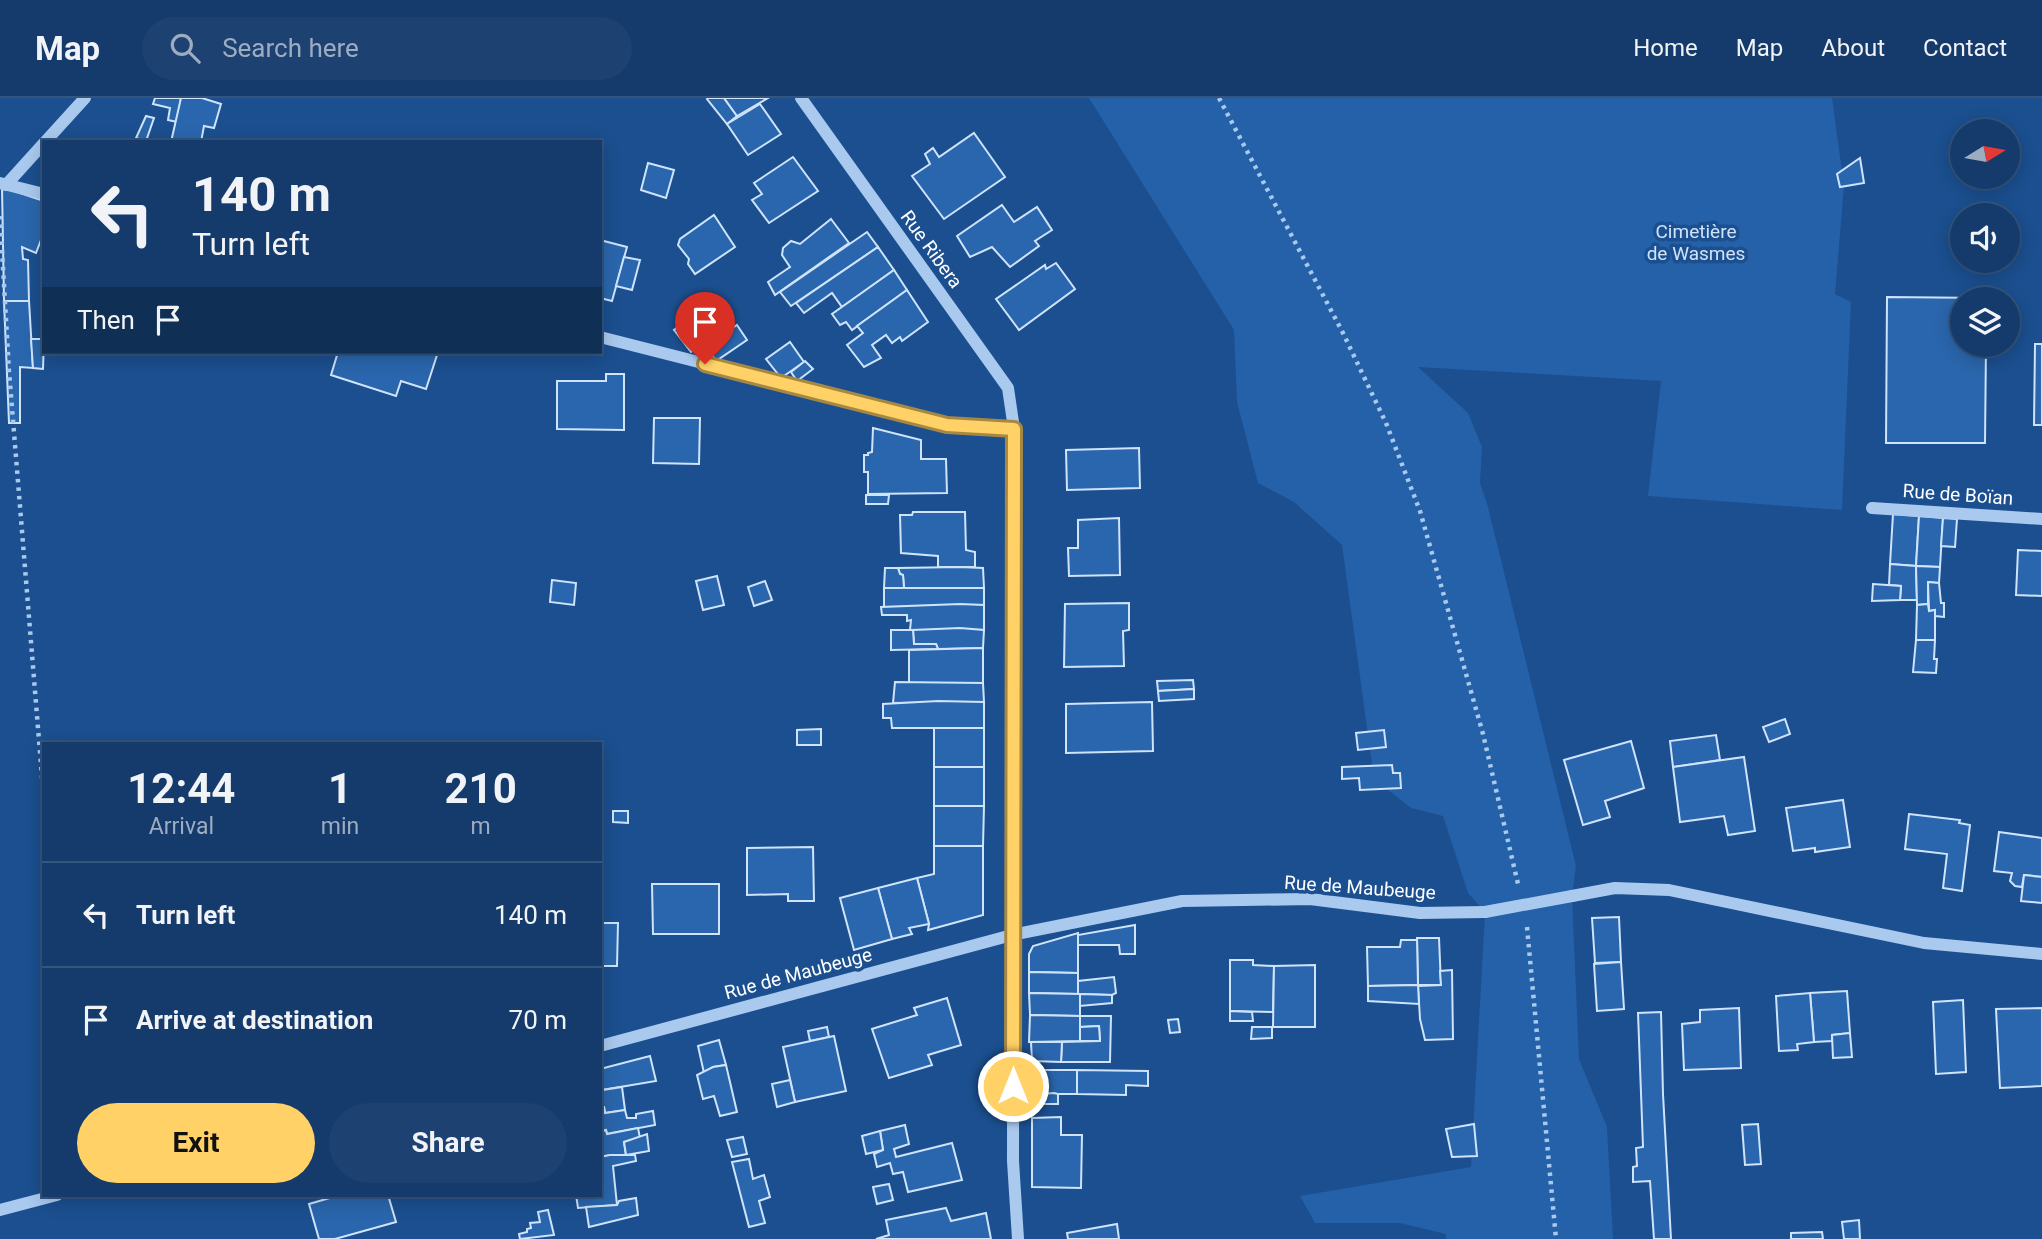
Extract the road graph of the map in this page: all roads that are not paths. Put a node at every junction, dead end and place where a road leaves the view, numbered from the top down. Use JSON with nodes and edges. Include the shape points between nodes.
{"nodes":[{"id":1,"x":85,"y":98,"type":"edge"},
{"id":2,"x":801,"y":98,"type":"edge"},
{"id":3,"x":47,"y":140,"type":"edge"},
{"id":4,"x":42,"y":145,"type":"edge"},
{"id":5,"x":3,"y":183,"type":"edge"},
{"id":6,"x":42,"y":193,"type":"edge"},
{"id":7,"x":602,"y":338,"type":"edge"},
{"id":8,"x":1014,"y":429,"type":"junction"},
{"id":9,"x":1872,"y":508,"type":"dead end"},
{"id":10,"x":2042,"y":519,"type":"edge"},
{"id":11,"x":1012,"y":935,"type":"junction"},
{"id":12,"x":2042,"y":954,"type":"edge"},
{"id":13,"x":602,"y":1045,"type":"edge"},
{"id":14,"x":49,"y":1197,"type":"edge"},
{"id":15,"x":0,"y":1210,"type":"edge"},
{"id":16,"x":1018,"y":1239,"type":"edge"}],
"edges":[{"from":1,"to":3,"type":"street"},
{"from":2,"to":8,"type":"street","name":"Rue Ribera","via":[[1008,388]]},
{"from":4,"to":5,"type":"street"},
{"from":5,"to":6,"type":"street"},
{"from":7,"to":8,"type":"street","via":[[947,425]]},
{"from":8,"to":11,"type":"street","name":"Rue Ribera"},
{"from":9,"to":10,"type":"street","name":"Rue de Boïan"},
{"from":11,"to":12,"type":"street","name":"Rue de Maubeuge","bridge":true,"via":[[1182,901],[1310,899],[1420,913],[1485,912],[1615,888],[1668,890],[1924,943]]},
{"from":11,"to":13,"type":"street","name":"Rue de Maubeuge"},
{"from":11,"to":16,"type":"street","name":"Rue Ribera"},
{"from":14,"to":15,"type":"street"}]}
